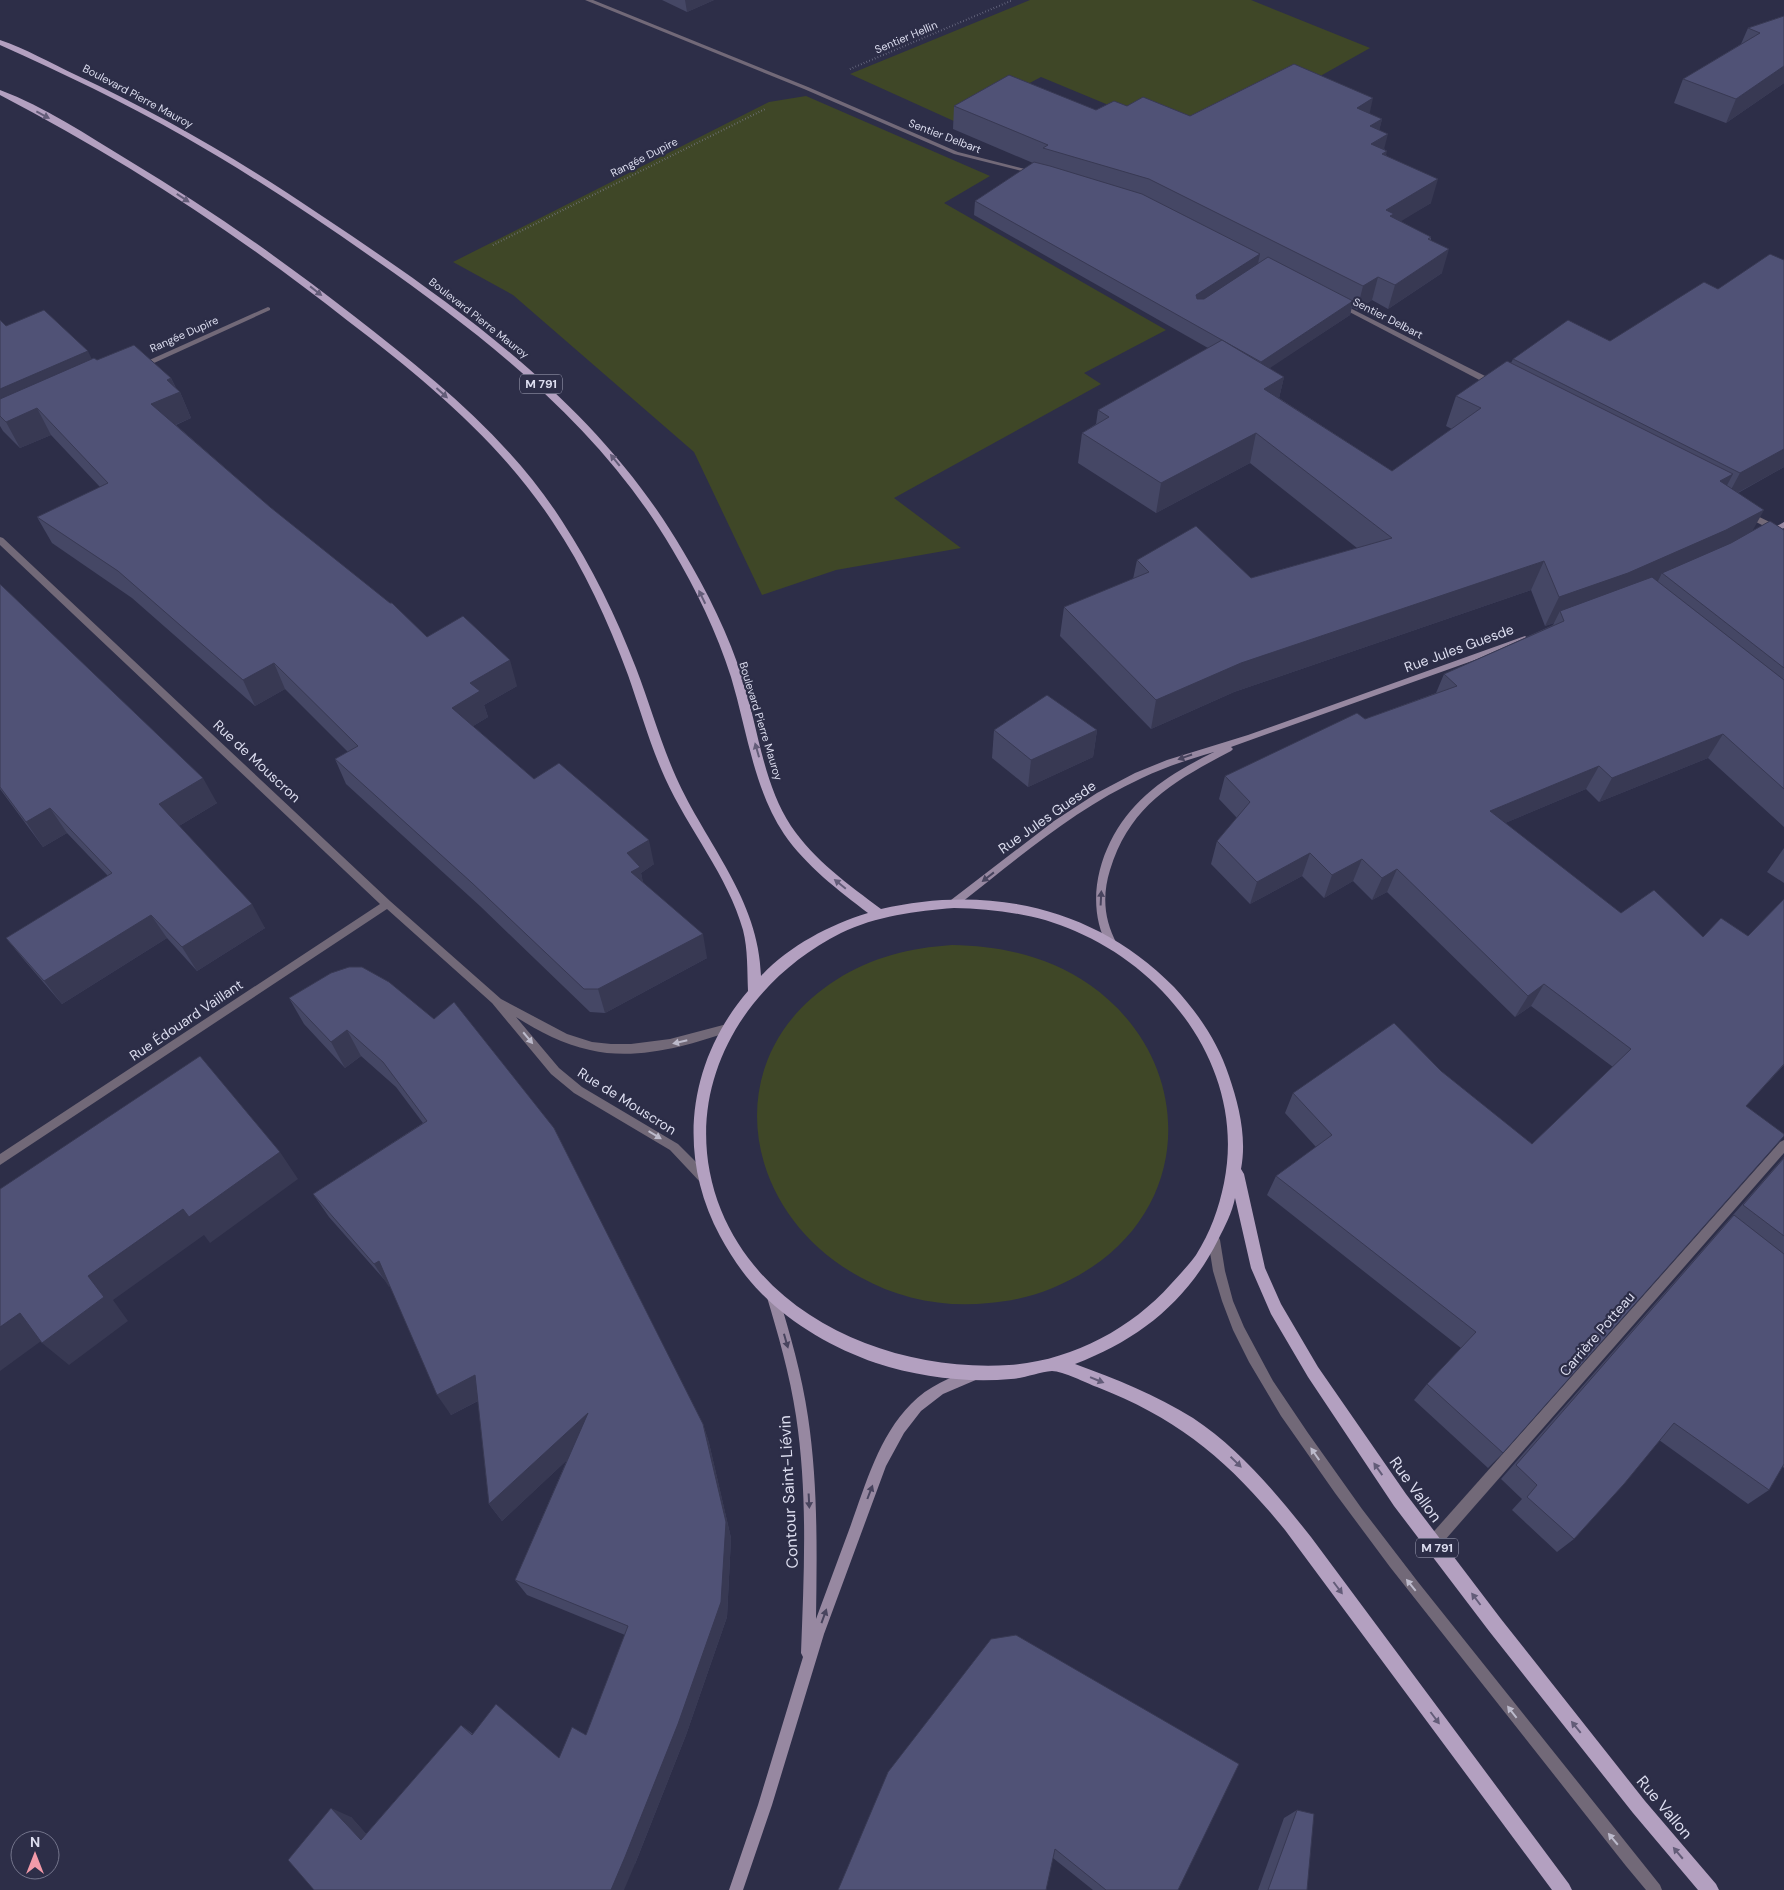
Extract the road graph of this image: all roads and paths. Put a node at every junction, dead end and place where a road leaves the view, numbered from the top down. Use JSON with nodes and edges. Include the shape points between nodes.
{"nodes":[{"id":1,"x":588,"y":0,"type":"edge"},
{"id":2,"x":1013,"y":0,"type":"edge"},
{"id":3,"x":0,"y":42,"type":"edge"},
{"id":4,"x":806,"y":88,"type":"junction"},
{"id":5,"x":0,"y":92,"type":"edge"},
{"id":6,"x":1044,"y":175,"type":"edge"},
{"id":7,"x":493,"y":245,"type":"dead end"},
{"id":8,"x":1336,"y":303,"type":"edge"},
{"id":9,"x":268,"y":309,"type":"dead end"},
{"id":10,"x":134,"y":368,"type":"edge"},
{"id":11,"x":1503,"y":389,"type":"edge"},
{"id":12,"x":1741,"y":511,"type":"edge"},
{"id":13,"x":1780,"y":527,"type":"edge"},
{"id":14,"x":1761,"y":538,"type":"edge"},
{"id":15,"x":0,"y":540,"type":"edge"},
{"id":16,"x":1534,"y":636,"type":"edge"},
{"id":17,"x":1248,"y":738,"type":"junction"},
{"id":18,"x":954,"y":903,"type":"junction"},
{"id":19,"x":387,"y":904,"type":"junction"},
{"id":20,"x":878,"y":914,"type":"junction"},
{"id":21,"x":1112,"y":944,"type":"junction"},
{"id":22,"x":754,"y":990,"type":"junction"},
{"id":23,"x":496,"y":1000,"type":"junction"},
{"id":24,"x":727,"y":1028,"type":"junction"},
{"id":25,"x":1784,"y":1145,"type":"edge"},
{"id":26,"x":0,"y":1160,"type":"edge"},
{"id":27,"x":1235,"y":1166,"type":"junction"},
{"id":28,"x":705,"y":1179,"type":"junction"},
{"id":29,"x":1214,"y":1240,"type":"junction"},
{"id":30,"x":772,"y":1294,"type":"junction"},
{"id":31,"x":1051,"y":1363,"type":"junction"},
{"id":32,"x":980,"y":1373,"type":"junction"},
{"id":33,"x":1433,"y":1544,"type":"junction"},
{"id":34,"x":808,"y":1661,"type":"junction"},
{"id":35,"x":736,"y":1890,"type":"edge"},
{"id":36,"x":1563,"y":1890,"type":"edge"},
{"id":37,"x":1655,"y":1890,"type":"edge"},
{"id":38,"x":1710,"y":1890,"type":"edge"}],
"edges":[{"from":1,"to":4,"type":"street","name":"Sentier Delbart"},
{"from":2,"to":4,"type":"path","name":"Sentier Hellin"},
{"from":20,"to":3,"type":"main road","name":"Boulevard Pierre Mauroy","number":"M 791","one_way":true,"via":[[816,864],[787,829],[766,782],[736,677],[692,577],[648,503],[579,418],[460,317],[302,206],[211,149],[130,104]]},
{"from":4,"to":6,"type":"street","name":"Sentier Delbart","via":[[956,153]]},
{"from":4,"to":7,"type":"path","name":"Rangée Dupire"},
{"from":5,"to":22,"type":"main road","one_way":true,"via":[[132,166],[299,278],[429,381],[479,426],[518,468],[556,517],[591,580],[625,654],[674,785],[742,909],[753,951]]},
{"from":8,"to":11,"type":"street","name":"Sentier Delbart"},
{"from":9,"to":10,"type":"street","name":"Rangée Dupire"},
{"from":12,"to":13,"type":"street"},
{"from":13,"to":14,"type":"main road"},
{"from":15,"to":19,"type":"street","name":"Rue de Mouscron"},
{"from":16,"to":17,"type":"main road","name":"Rue Jules Guesde"},
{"from":17,"to":18,"type":"main road","name":"Rue Jules Guesde","one_way":true,"via":[[1156,767],[1093,799]]},
{"from":21,"to":17,"type":"main road","name":"Rue Jules Guesde","one_way":true,"via":[[1103,926],[1102,886],[1109,855],[1130,816],[1165,783]]},
{"from":18,"to":20,"type":"main road"},
{"from":18,"to":21,"type":"main road","via":[[999,905],[1044,914]]},
{"from":19,"to":23,"type":"street","name":"Rue de Mouscron"},
{"from":19,"to":26,"type":"street","name":"Rue Édouard Vaillant"},
{"from":20,"to":22,"type":"main road","via":[[810,944]]},
{"from":21,"to":27,"type":"main road","via":[[1159,978],[1186,1006],[1207,1038],[1223,1072],[1233,1109]]},
{"from":22,"to":24,"type":"main road"},
{"from":24,"to":23,"type":"street","name":"Rue de Mouscron","one_way":true,"via":[[654,1047],[609,1048],[563,1038]]},
{"from":23,"to":28,"type":"street","name":"Rue de Mouscron","one_way":true,"via":[[555,1071],[578,1090],[674,1147]]},
{"from":24,"to":28,"type":"main road","via":[[710,1066],[701,1107],[700,1136]]},
{"from":25,"to":33,"type":"street","name":"Carrière Potteau","via":[[1719,1226]]},
{"from":27,"to":29,"type":"main road","via":[[1226,1211]]},
{"from":33,"to":27,"type":"main road","name":"Rue Vallon","number":"M 791","one_way":true,"via":[[1367,1453],[1276,1309],[1255,1259]]},
{"from":28,"to":30,"type":"main road","via":[[714,1210],[729,1240]]},
{"from":29,"to":31,"type":"main road","via":[[1197,1268],[1149,1317],[1103,1344]]},
{"from":37,"to":29,"type":"street","one_way":true,"via":[[1407,1580],[1304,1439],[1236,1326],[1220,1279]]},
{"from":30,"to":32,"type":"main road","via":[[820,1331],[876,1356],[916,1368]]},
{"from":30,"to":34,"type":"main road","name":"Contour Saint-Liévin","one_way":true,"via":[[792,1363],[802,1417],[810,1567]]},
{"from":31,"to":32,"type":"main road","via":[[1016,1371]]},
{"from":31,"to":36,"type":"main road","one_way":true,"via":[[1168,1412],[1209,1440],[1251,1476],[1273,1501]]},
{"from":34,"to":32,"type":"main road","name":"Contour Saint-Liévin","one_way":true,"via":[[872,1486],[901,1427],[918,1406],[940,1388]]},
{"from":38,"to":33,"type":"main road","name":"Rue Vallon","number":"M 791","one_way":true,"via":[[1577,1730]]},
{"from":34,"to":35,"type":"main road","name":"Contour Saint-Liévin","via":[[775,1779]]}]}
